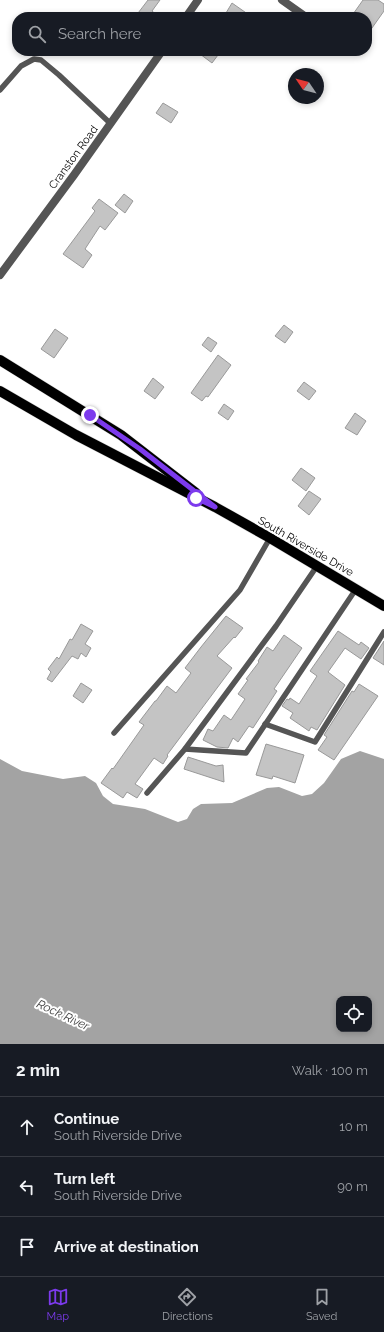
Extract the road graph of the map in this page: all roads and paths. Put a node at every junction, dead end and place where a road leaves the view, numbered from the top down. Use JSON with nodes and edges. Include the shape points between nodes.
{"nodes":[{"id":1,"x":198,"y":0,"type":"edge"},
{"id":2,"x":282,"y":0,"type":"edge"},
{"id":3,"x":190,"y":12,"type":"edge"},
{"id":4,"x":299,"y":12,"type":"edge"},
{"id":5,"x":159,"y":56,"type":"edge"},
{"id":6,"x":0,"y":90,"type":"edge"},
{"id":7,"x":111,"y":124,"type":"junction"},
{"id":8,"x":0,"y":275,"type":"edge"},
{"id":9,"x":0,"y":360,"type":"edge"},
{"id":10,"x":0,"y":391,"type":"edge"},
{"id":11,"x":215,"y":507,"type":"junction"},
{"id":12,"x":270,"y":538,"type":"junction"},
{"id":13,"x":317,"y":566,"type":"junction"},
{"id":14,"x":356,"y":589,"type":"junction"},
{"id":15,"x":384,"y":606,"type":"edge"},
{"id":16,"x":384,"y":632,"type":"edge"},
{"id":17,"x":265,"y":724,"type":"junction"},
{"id":18,"x":114,"y":733,"type":"dead end"},
{"id":19,"x":185,"y":749,"type":"junction"},
{"id":20,"x":147,"y":793,"type":"dead end"}],
"edges":[{"from":1,"to":3,"type":"street"},
{"from":2,"to":4,"type":"street"},
{"from":5,"to":7,"type":"street","name":"Cranston Road"},
{"from":6,"to":7,"type":"lane","via":[[21,66],[34,59],[41,60]]},
{"from":7,"to":8,"type":"street","name":"Cranston Road"},
{"from":9,"to":11,"type":"main road","name":"South Riverside Drive","via":[[122,436]]},
{"from":10,"to":11,"type":"main road","name":"South Riverside Drive","via":[[76,435]]},
{"from":11,"to":12,"type":"main road","name":"South Riverside Drive"},
{"from":12,"to":13,"type":"main road","name":"South Riverside Drive"},
{"from":12,"to":18,"type":"lane","via":[[240,590]]},
{"from":13,"to":14,"type":"main road","name":"South Riverside Drive"},
{"from":13,"to":19,"type":"lane"},
{"from":14,"to":15,"type":"main road","name":"South Riverside Drive"},
{"from":14,"to":17,"type":"lane"},
{"from":16,"to":17,"type":"lane","via":[[315,742]]},
{"from":17,"to":19,"type":"lane","via":[[246,753]]},
{"from":19,"to":20,"type":"lane"}]}
